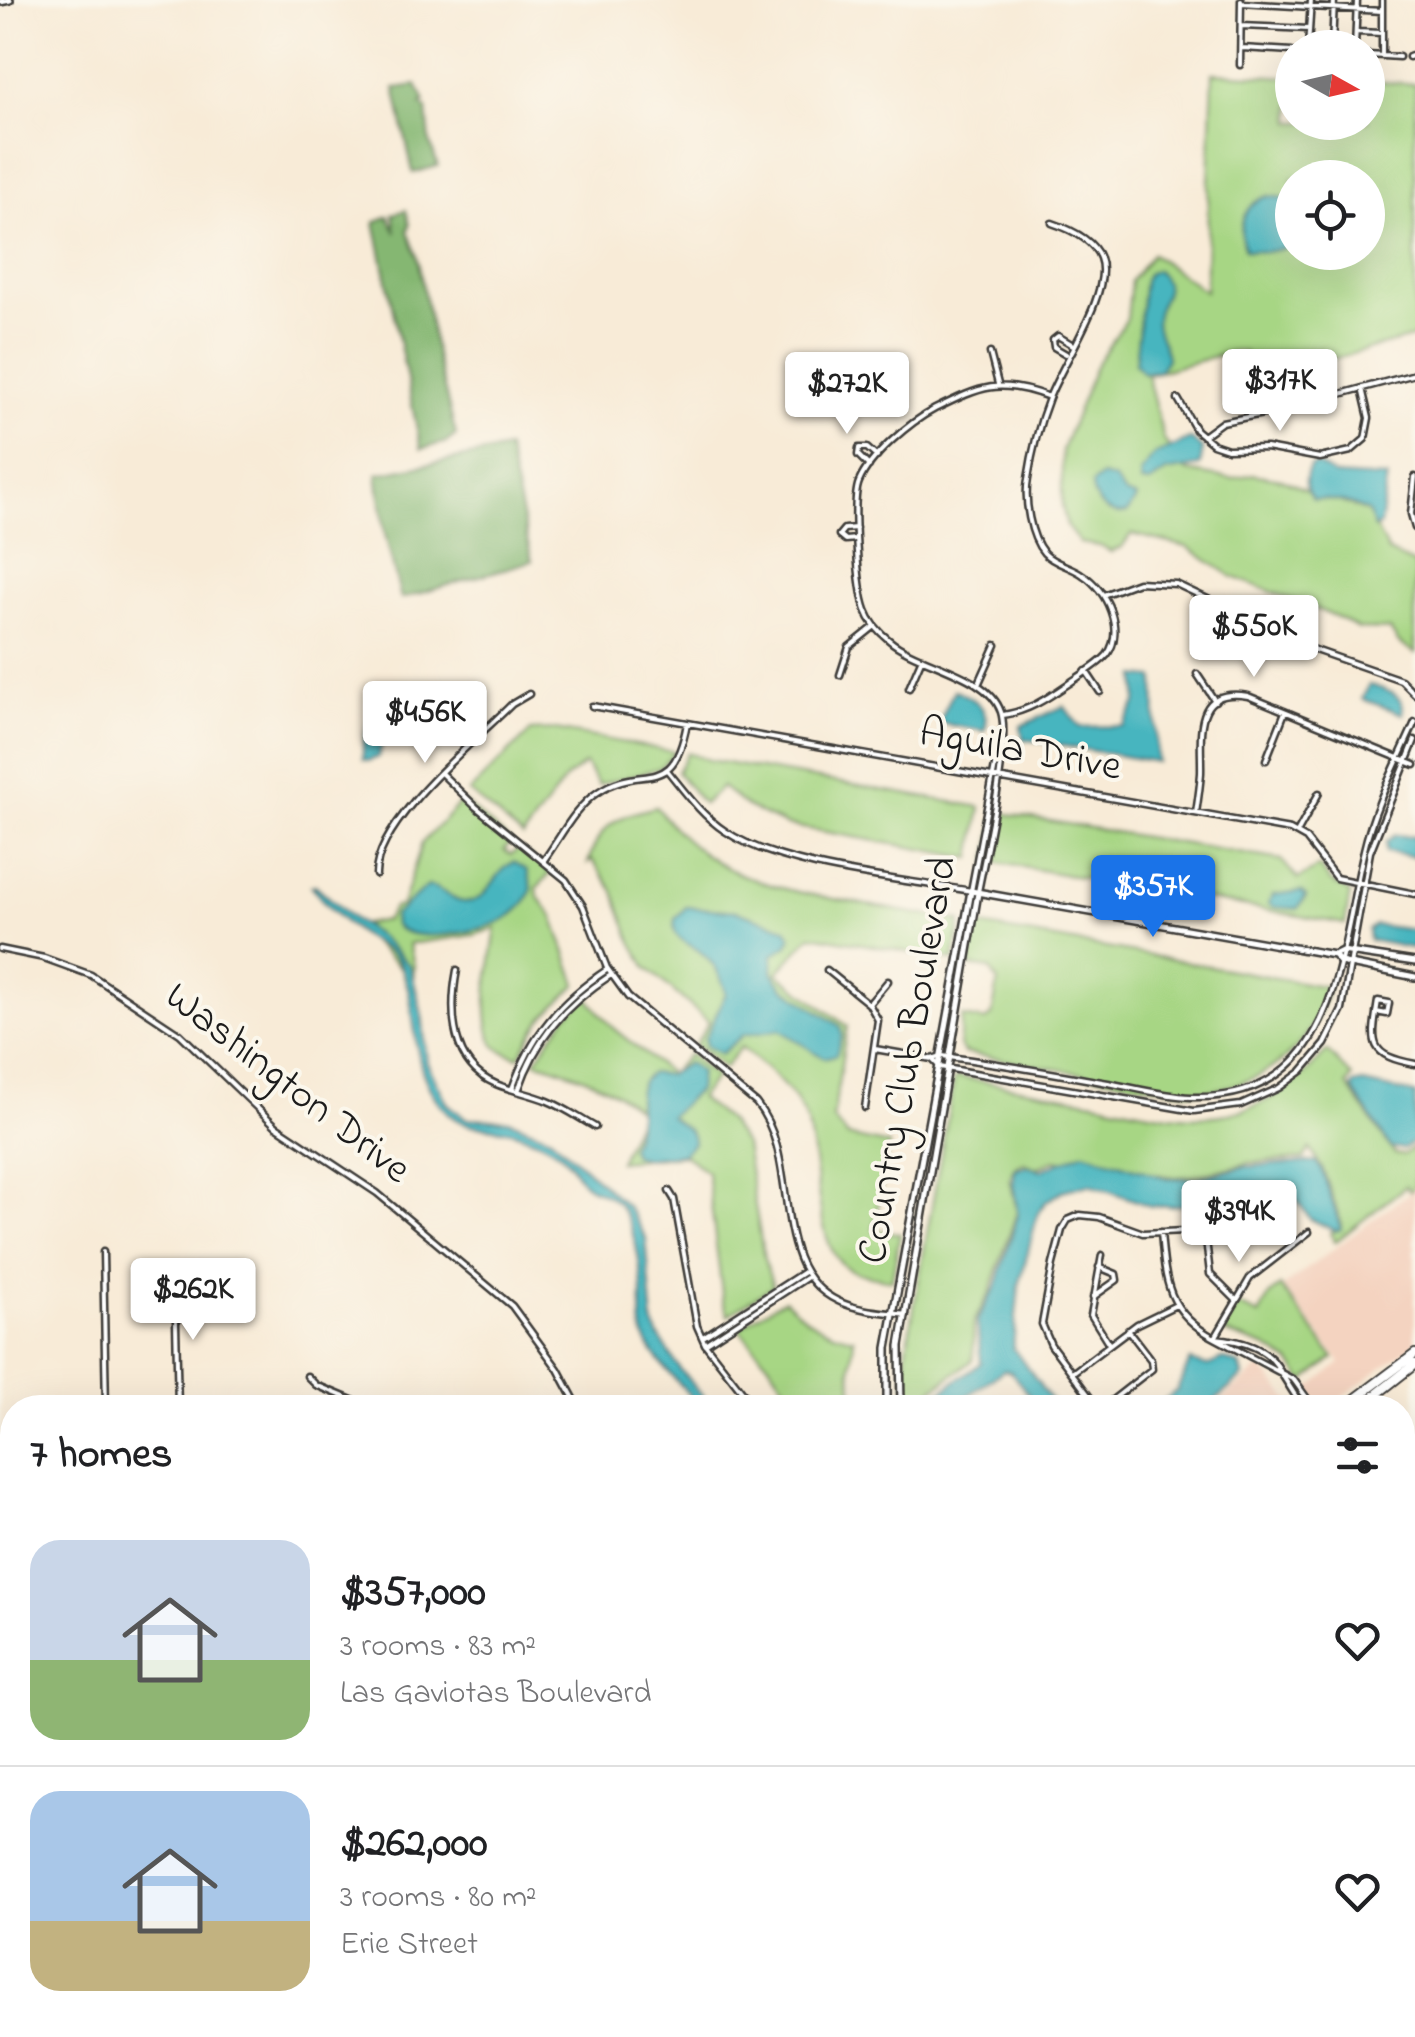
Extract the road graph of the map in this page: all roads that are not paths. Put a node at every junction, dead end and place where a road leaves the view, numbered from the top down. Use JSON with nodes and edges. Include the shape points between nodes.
{"nodes":[{"id":1,"x":10,"y":0,"type":"edge"},
{"id":2,"x":1334,"y":0,"type":"edge"},
{"id":3,"x":1357,"y":0,"type":"edge"},
{"id":4,"x":1382,"y":0,"type":"edge"},
{"id":5,"x":1241,"y":1,"type":"edge"},
{"id":6,"x":0,"y":2,"type":"edge"},
{"id":7,"x":1311,"y":3,"type":"edge"},
{"id":8,"x":1334,"y":8,"type":"junction"},
{"id":9,"x":1356,"y":9,"type":"junction"},
{"id":10,"x":1382,"y":11,"type":"junction"},
{"id":11,"x":1240,"y":26,"type":"junction"},
{"id":12,"x":1310,"y":29,"type":"joint"},
{"id":13,"x":1333,"y":30,"type":"edge"},
{"id":14,"x":1356,"y":30,"type":"edge"},
{"id":15,"x":1382,"y":30,"type":"edge"},
{"id":16,"x":1240,"y":48,"type":"junction"},
{"id":17,"x":1275,"y":50,"type":"edge"},
{"id":18,"x":1385,"y":56,"type":"edge"},
{"id":19,"x":1399,"y":57,"type":"dead end"},
{"id":20,"x":1240,"y":65,"type":"dead end"},
{"id":21,"x":1052,"y":223,"type":"dead end"},
{"id":22,"x":1073,"y":345,"type":"junction"},
{"id":23,"x":990,"y":353,"type":"dead end"},
{"id":24,"x":1068,"y":355,"type":"junction"},
{"id":25,"x":1415,"y":374,"type":"edge"},
{"id":26,"x":998,"y":384,"type":"junction"},
{"id":27,"x":1362,"y":388,"type":"junction"},
{"id":28,"x":1050,"y":397,"type":"junction"},
{"id":29,"x":1178,"y":399,"type":"dead end"},
{"id":30,"x":1202,"y":436,"type":"junction"},
{"id":31,"x":877,"y":458,"type":"junction"},
{"id":32,"x":869,"y":466,"type":"junction"},
{"id":33,"x":1415,"y":477,"type":"edge"},
{"id":34,"x":856,"y":528,"type":"junction"},
{"id":35,"x":1415,"y":528,"type":"edge"},
{"id":36,"x":857,"y":539,"type":"junction"},
{"id":37,"x":1103,"y":595,"type":"junction"},
{"id":38,"x":875,"y":626,"type":"junction"},
{"id":39,"x":996,"y":645,"type":"dead end"},
{"id":40,"x":922,"y":658,"type":"junction"},
{"id":41,"x":1086,"y":672,"type":"junction"},
{"id":42,"x":1197,"y":674,"type":"dead end"},
{"id":43,"x":840,"y":675,"type":"dead end"},
{"id":44,"x":978,"y":685,"type":"junction"},
{"id":45,"x":909,"y":688,"type":"dead end"},
{"id":46,"x":1100,"y":692,"type":"dead end"},
{"id":47,"x":529,"y":694,"type":"dead end"},
{"id":48,"x":1415,"y":694,"type":"edge"},
{"id":49,"x":1215,"y":701,"type":"junction"},
{"id":50,"x":592,"y":706,"type":"dead end"},
{"id":51,"x":1286,"y":712,"type":"junction"},
{"id":52,"x":1002,"y":715,"type":"junction"},
{"id":53,"x":1415,"y":722,"type":"edge"},
{"id":54,"x":687,"y":723,"type":"junction"},
{"id":55,"x":1415,"y":740,"type":"edge"},
{"id":56,"x":1266,"y":760,"type":"dead end"},
{"id":57,"x":1402,"y":760,"type":"junction"},
{"id":58,"x":1415,"y":765,"type":"edge"},
{"id":59,"x":667,"y":770,"type":"junction"},
{"id":60,"x":442,"y":774,"type":"junction"},
{"id":61,"x":994,"y":777,"type":"junction"},
{"id":62,"x":1319,"y":794,"type":"dead end"},
{"id":63,"x":1196,"y":813,"type":"junction"},
{"id":64,"x":1297,"y":833,"type":"junction"},
{"id":65,"x":544,"y":860,"type":"junction"},
{"id":66,"x":376,"y":874,"type":"dead end"},
{"id":67,"x":1360,"y":884,"type":"junction"},
{"id":68,"x":974,"y":892,"type":"junction"},
{"id":69,"x":1415,"y":894,"type":"edge"},
{"id":70,"x":0,"y":949,"type":"edge"},
{"id":71,"x":1342,"y":951,"type":"junction"},
{"id":72,"x":1354,"y":953,"type":"junction"},
{"id":73,"x":1334,"y":955,"type":"junction"},
{"id":74,"x":1340,"y":962,"type":"junction"},
{"id":75,"x":1415,"y":962,"type":"edge"},
{"id":76,"x":1352,"y":965,"type":"junction"},
{"id":77,"x":456,"y":970,"type":"dead end"},
{"id":78,"x":828,"y":970,"type":"dead end"},
{"id":79,"x":610,"y":972,"type":"junction"},
{"id":80,"x":1415,"y":977,"type":"edge"},
{"id":81,"x":888,"y":980,"type":"dead end"},
{"id":82,"x":869,"y":1004,"type":"junction"},
{"id":83,"x":1376,"y":1012,"type":"dead end"},
{"id":84,"x":875,"y":1049,"type":"junction"},
{"id":85,"x":946,"y":1056,"type":"junction"},
{"id":86,"x":932,"y":1060,"type":"junction"},
{"id":87,"x":1415,"y":1064,"type":"edge"},
{"id":88,"x":944,"y":1068,"type":"junction"},
{"id":89,"x":1272,"y":1076,"type":"junction"},
{"id":90,"x":1280,"y":1088,"type":"junction"},
{"id":91,"x":515,"y":1090,"type":"junction"},
{"id":92,"x":864,"y":1108,"type":"dead end"},
{"id":93,"x":595,"y":1127,"type":"dead end"},
{"id":94,"x":668,"y":1192,"type":"dead end"},
{"id":95,"x":1205,"y":1230,"type":"junction"},
{"id":96,"x":1161,"y":1232,"type":"junction"},
{"id":97,"x":1309,"y":1232,"type":"dead end"},
{"id":98,"x":1296,"y":1242,"type":"junction"},
{"id":99,"x":103,"y":1252,"type":"dead end"},
{"id":100,"x":1102,"y":1255,"type":"dead end"},
{"id":101,"x":1100,"y":1267,"type":"junction"},
{"id":102,"x":806,"y":1275,"type":"junction"},
{"id":103,"x":175,"y":1280,"type":"dead end"},
{"id":104,"x":1093,"y":1298,"type":"junction"},
{"id":105,"x":1236,"y":1300,"type":"junction"},
{"id":106,"x":1176,"y":1305,"type":"junction"},
{"id":107,"x":893,"y":1313,"type":"junction"},
{"id":108,"x":906,"y":1315,"type":"junction"},
{"id":109,"x":1128,"y":1330,"type":"junction"},
{"id":110,"x":702,"y":1337,"type":"junction"},
{"id":111,"x":1215,"y":1338,"type":"junction"},
{"id":112,"x":705,"y":1344,"type":"junction"},
{"id":113,"x":1110,"y":1344,"type":"junction"},
{"id":114,"x":1415,"y":1354,"type":"edge"},
{"id":115,"x":1415,"y":1364,"type":"edge"},
{"id":116,"x":1072,"y":1372,"type":"junction"},
{"id":117,"x":1280,"y":1373,"type":"junction"},
{"id":118,"x":307,"y":1376,"type":"dead end"},
{"id":119,"x":106,"y":1395,"type":"edge"},
{"id":120,"x":178,"y":1395,"type":"edge"},
{"id":121,"x":339,"y":1395,"type":"edge"},
{"id":122,"x":573,"y":1395,"type":"edge"},
{"id":123,"x":745,"y":1395,"type":"edge"},
{"id":124,"x":886,"y":1395,"type":"edge"},
{"id":125,"x":900,"y":1395,"type":"edge"},
{"id":126,"x":1090,"y":1395,"type":"edge"},
{"id":127,"x":1117,"y":1395,"type":"edge"},
{"id":128,"x":1294,"y":1395,"type":"edge"},
{"id":129,"x":1305,"y":1395,"type":"edge"},
{"id":130,"x":1360,"y":1395,"type":"edge"},
{"id":131,"x":1376,"y":1395,"type":"edge"}],
"edges":[{"from":1,"to":6,"type":"street"},
{"from":2,"to":8,"type":"street"},
{"from":3,"to":9,"type":"street"},
{"from":4,"to":10,"type":"street"},
{"from":5,"to":7,"type":"street"},
{"from":5,"to":11,"type":"street"},
{"from":7,"to":8,"type":"street"},
{"from":7,"to":12,"type":"street"},
{"from":8,"to":9,"type":"street"},
{"from":8,"to":13,"type":"street"},
{"from":9,"to":10,"type":"street"},
{"from":9,"to":14,"type":"street"},
{"from":10,"to":15,"type":"street"},
{"from":11,"to":12,"type":"street"},
{"from":11,"to":16,"type":"street"},
{"from":16,"to":17,"type":"street"},
{"from":16,"to":20,"type":"street"},
{"from":18,"to":19,"type":"street"},
{"from":21,"to":22,"type":"street","via":[[1093,246],[1102,262],[1098,302]]},
{"from":22,"to":24,"type":"street"},
{"from":22,"to":24,"type":"street","via":[[1058,336],[1052,340]]},
{"from":23,"to":26,"type":"street"},
{"from":24,"to":28,"type":"street"},
{"from":25,"to":27,"type":"street"},
{"from":26,"to":28,"type":"street"},
{"from":26,"to":31,"type":"street","via":[[919,417]]},
{"from":27,"to":30,"type":"street","via":[[1222,422]]},
{"from":27,"to":30,"type":"street","via":[[1369,430],[1345,454],[1306,458],[1266,448],[1228,449]]},
{"from":28,"to":37,"type":"street","via":[[1026,487],[1034,535],[1046,555],[1082,574]]},
{"from":29,"to":30,"type":"street"},
{"from":31,"to":32,"type":"street"},
{"from":31,"to":32,"type":"street","via":[[859,448]]},
{"from":32,"to":34,"type":"street","via":[[854,494]]},
{"from":33,"to":35,"type":"street"},
{"from":34,"to":36,"type":"street"},
{"from":34,"to":36,"type":"street","via":[[839,535]]},
{"from":36,"to":38,"type":"street","via":[[864,600]]},
{"from":37,"to":41,"type":"street","via":[[1114,636],[1109,652]]},
{"from":37,"to":48,"type":"street","via":[[1138,582],[1176,584],[1315,650],[1400,680]]},
{"from":38,"to":40,"type":"street"},
{"from":38,"to":43,"type":"street","via":[[850,647]]},
{"from":39,"to":44,"type":"street"},
{"from":40,"to":44,"type":"street"},
{"from":40,"to":45,"type":"street"},
{"from":41,"to":46,"type":"street"},
{"from":41,"to":52,"type":"street","via":[[1033,707]]},
{"from":42,"to":49,"type":"street"},
{"from":44,"to":52,"type":"street"},
{"from":47,"to":60,"type":"street"},
{"from":49,"to":51,"type":"street","via":[[1238,694]]},
{"from":49,"to":63,"type":"street","via":[[1200,726]]},
{"from":50,"to":54,"type":"street","name":"Aguila Drive"},
{"from":51,"to":56,"type":"street"},
{"from":51,"to":57,"type":"street"},
{"from":52,"to":61,"type":"street","name":"Country Club Boulevard","via":[[1004,745]]},
{"from":53,"to":57,"type":"street"},
{"from":54,"to":59,"type":"street","via":[[679,756]]},
{"from":54,"to":61,"type":"street","name":"Aguila Drive"},
{"from":55,"to":57,"type":"street"},
{"from":57,"to":58,"type":"street"},
{"from":57,"to":67,"type":"street"},
{"from":59,"to":65,"type":"street","via":[[596,793]]},
{"from":59,"to":68,"type":"street","via":[[708,818],[758,850]]},
{"from":60,"to":65,"type":"street"},
{"from":60,"to":66,"type":"street","via":[[398,818]]},
{"from":61,"to":63,"type":"street","name":"Aguila Drive"},
{"from":61,"to":68,"type":"street","name":"Country Club Boulevard"},
{"from":62,"to":64,"type":"street"},
{"from":63,"to":64,"type":"street","name":"Aguila Drive"},
{"from":64,"to":67,"type":"street","via":[[1336,878]]},
{"from":65,"to":79,"type":"street","via":[[580,900]]},
{"from":67,"to":69,"type":"street"},
{"from":67,"to":71,"type":"street"},
{"from":67,"to":72,"type":"street"},
{"from":68,"to":73,"type":"street"},
{"from":68,"to":85,"type":"street","name":"Country Club Boulevard"},
{"from":70,"to":122,"type":"street","name":"Washington Drive","via":[[91,975],[180,1034],[276,1126],[377,1193],[512,1306]]},
{"from":71,"to":72,"type":"street"},
{"from":71,"to":73,"type":"street"},
{"from":71,"to":74,"type":"street"},
{"from":72,"to":75,"type":"street"},
{"from":72,"to":76,"type":"street"},
{"from":73,"to":74,"type":"street"},
{"from":74,"to":76,"type":"street"},
{"from":74,"to":89,"type":"street","via":[[1316,1032]]},
{"from":76,"to":80,"type":"street"},
{"from":76,"to":90,"type":"street","via":[[1335,1028]]},
{"from":77,"to":91,"type":"street","via":[[458,1045],[476,1072]]},
{"from":78,"to":82,"type":"street"},
{"from":79,"to":91,"type":"street","via":[[558,1016]]},
{"from":79,"to":102,"type":"street","via":[[637,1005],[767,1118],[779,1145],[794,1246]]},
{"from":81,"to":82,"type":"street"},
{"from":82,"to":84,"type":"street","via":[[878,1020]]},
{"from":83,"to":87,"type":"street","via":[[1376,1048],[1388,1059]]},
{"from":84,"to":86,"type":"street"},
{"from":84,"to":92,"type":"street"},
{"from":85,"to":86,"type":"street"},
{"from":85,"to":88,"type":"street","name":"Country Club Boulevard"},
{"from":85,"to":89,"type":"street","via":[[1186,1097],[1235,1092]]},
{"from":86,"to":88,"type":"street"},
{"from":88,"to":90,"type":"street","via":[[1194,1111],[1241,1105]]},
{"from":88,"to":107,"type":"street","name":"Country Club Boulevard"},
{"from":88,"to":108,"type":"street","name":"Country Club Boulevard"},
{"from":89,"to":90,"type":"street"},
{"from":91,"to":93,"type":"street"},
{"from":94,"to":110,"type":"street"},
{"from":95,"to":96,"type":"street"},
{"from":95,"to":98,"type":"street","via":[[1270,1221]]},
{"from":95,"to":105,"type":"street","via":[[1208,1269]]},
{"from":96,"to":106,"type":"street"},
{"from":96,"to":116,"type":"street","via":[[1080,1215],[1064,1224],[1042,1324]]},
{"from":97,"to":98,"type":"street"},
{"from":98,"to":105,"type":"street","via":[[1250,1278]]},
{"from":99,"to":119,"type":"street"},
{"from":100,"to":101,"type":"street"},
{"from":101,"to":104,"type":"street"},
{"from":101,"to":104,"type":"street","via":[[1118,1278]]},
{"from":102,"to":107,"type":"street","via":[[843,1303]]},
{"from":102,"to":110,"type":"street"},
{"from":102,"to":112,"type":"street"},
{"from":103,"to":120,"type":"street"},
{"from":104,"to":113,"type":"street","via":[[1092,1320]]},
{"from":105,"to":111,"type":"street"},
{"from":106,"to":109,"type":"street"},
{"from":106,"to":111,"type":"street"},
{"from":107,"to":108,"type":"street"},
{"from":107,"to":124,"type":"street","name":"Country Club Boulevard"},
{"from":108,"to":125,"type":"street","name":"Country Club Boulevard"},
{"from":109,"to":113,"type":"street"},
{"from":109,"to":127,"type":"street","via":[[1152,1369]]},
{"from":110,"to":112,"type":"street"},
{"from":111,"to":117,"type":"street","via":[[1268,1355]]},
{"from":112,"to":123,"type":"street"},
{"from":113,"to":116,"type":"street"},
{"from":114,"to":130,"type":"main road"},
{"from":115,"to":131,"type":"main road"},
{"from":116,"to":126,"type":"street"},
{"from":117,"to":128,"type":"street"},
{"from":117,"to":129,"type":"street"},
{"from":118,"to":121,"type":"street"}]}
